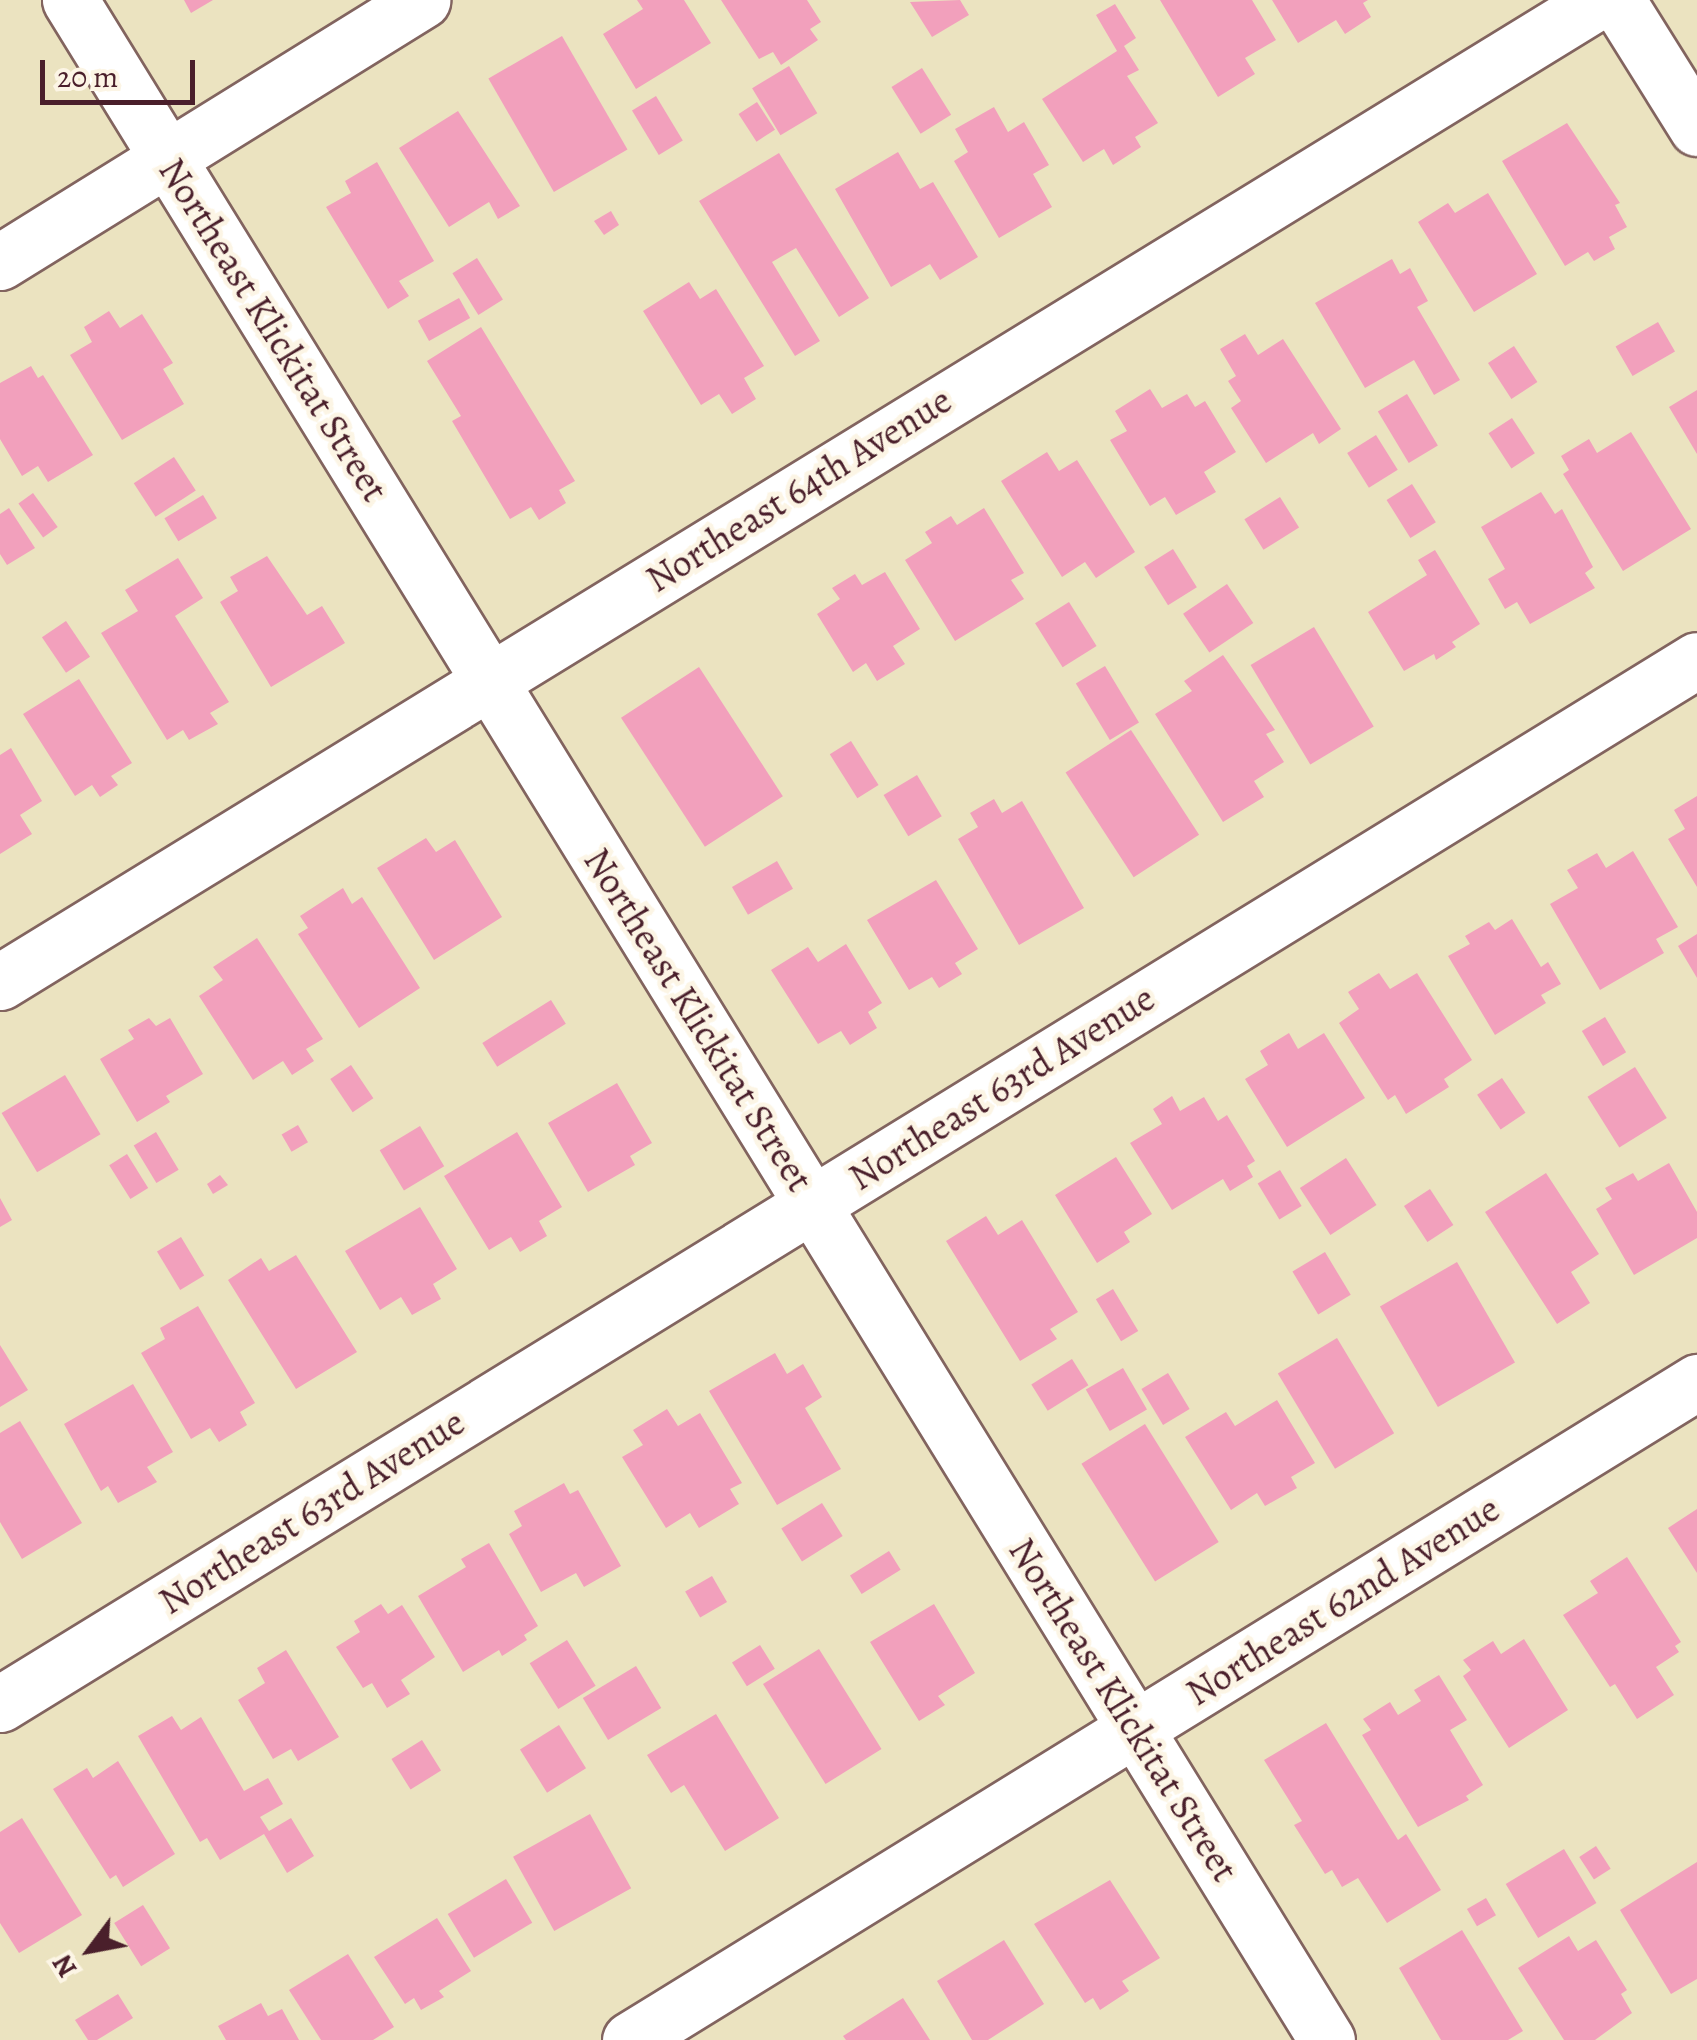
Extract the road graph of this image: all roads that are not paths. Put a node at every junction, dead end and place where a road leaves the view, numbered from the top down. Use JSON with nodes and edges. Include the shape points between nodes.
{"nodes":[{"id":1,"x":70,"y":0,"type":"edge"},
{"id":2,"x":422,"y":0,"type":"edge"},
{"id":3,"x":1600,"y":0,"type":"edge"},
{"id":4,"x":1617,"y":0,"type":"edge"},
{"id":5,"x":1697,"y":128,"type":"edge"},
{"id":6,"x":167,"y":158,"type":"junction"},
{"id":7,"x":0,"y":262,"type":"edge"},
{"id":8,"x":1697,"y":660,"type":"edge"},
{"id":9,"x":488,"y":680,"type":"junction"},
{"id":10,"x":0,"y":982,"type":"edge"},
{"id":11,"x":812,"y":1206,"type":"junction"},
{"id":12,"x":1697,"y":1382,"type":"edge"},
{"id":13,"x":0,"y":1704,"type":"edge"},
{"id":14,"x":1135,"y":1729,"type":"junction"},
{"id":15,"x":630,"y":2040,"type":"edge"},
{"id":16,"x":1327,"y":2040,"type":"edge"}],
"edges":[{"from":1,"to":6,"type":"street","name":"Northeast Klickitat Street"},
{"from":2,"to":6,"type":"street"},
{"from":3,"to":9,"type":"street","name":"Northeast 64th Avenue"},
{"from":4,"to":5,"type":"street"},
{"from":6,"to":7,"type":"street"},
{"from":6,"to":9,"type":"street","name":"Northeast Klickitat Street"},
{"from":8,"to":11,"type":"street","name":"Northeast 63rd Avenue"},
{"from":9,"to":10,"type":"street","name":"Northeast 64th Avenue"},
{"from":9,"to":11,"type":"street","name":"Northeast Klickitat Street"},
{"from":11,"to":13,"type":"street","name":"Northeast 63rd Avenue"},
{"from":11,"to":14,"type":"street","name":"Northeast Klickitat Street"},
{"from":12,"to":14,"type":"street","name":"Northeast 62nd Avenue"},
{"from":14,"to":15,"type":"street","name":"Northeast 62nd Avenue"},
{"from":14,"to":16,"type":"street","name":"Northeast Klickitat Street"}]}
